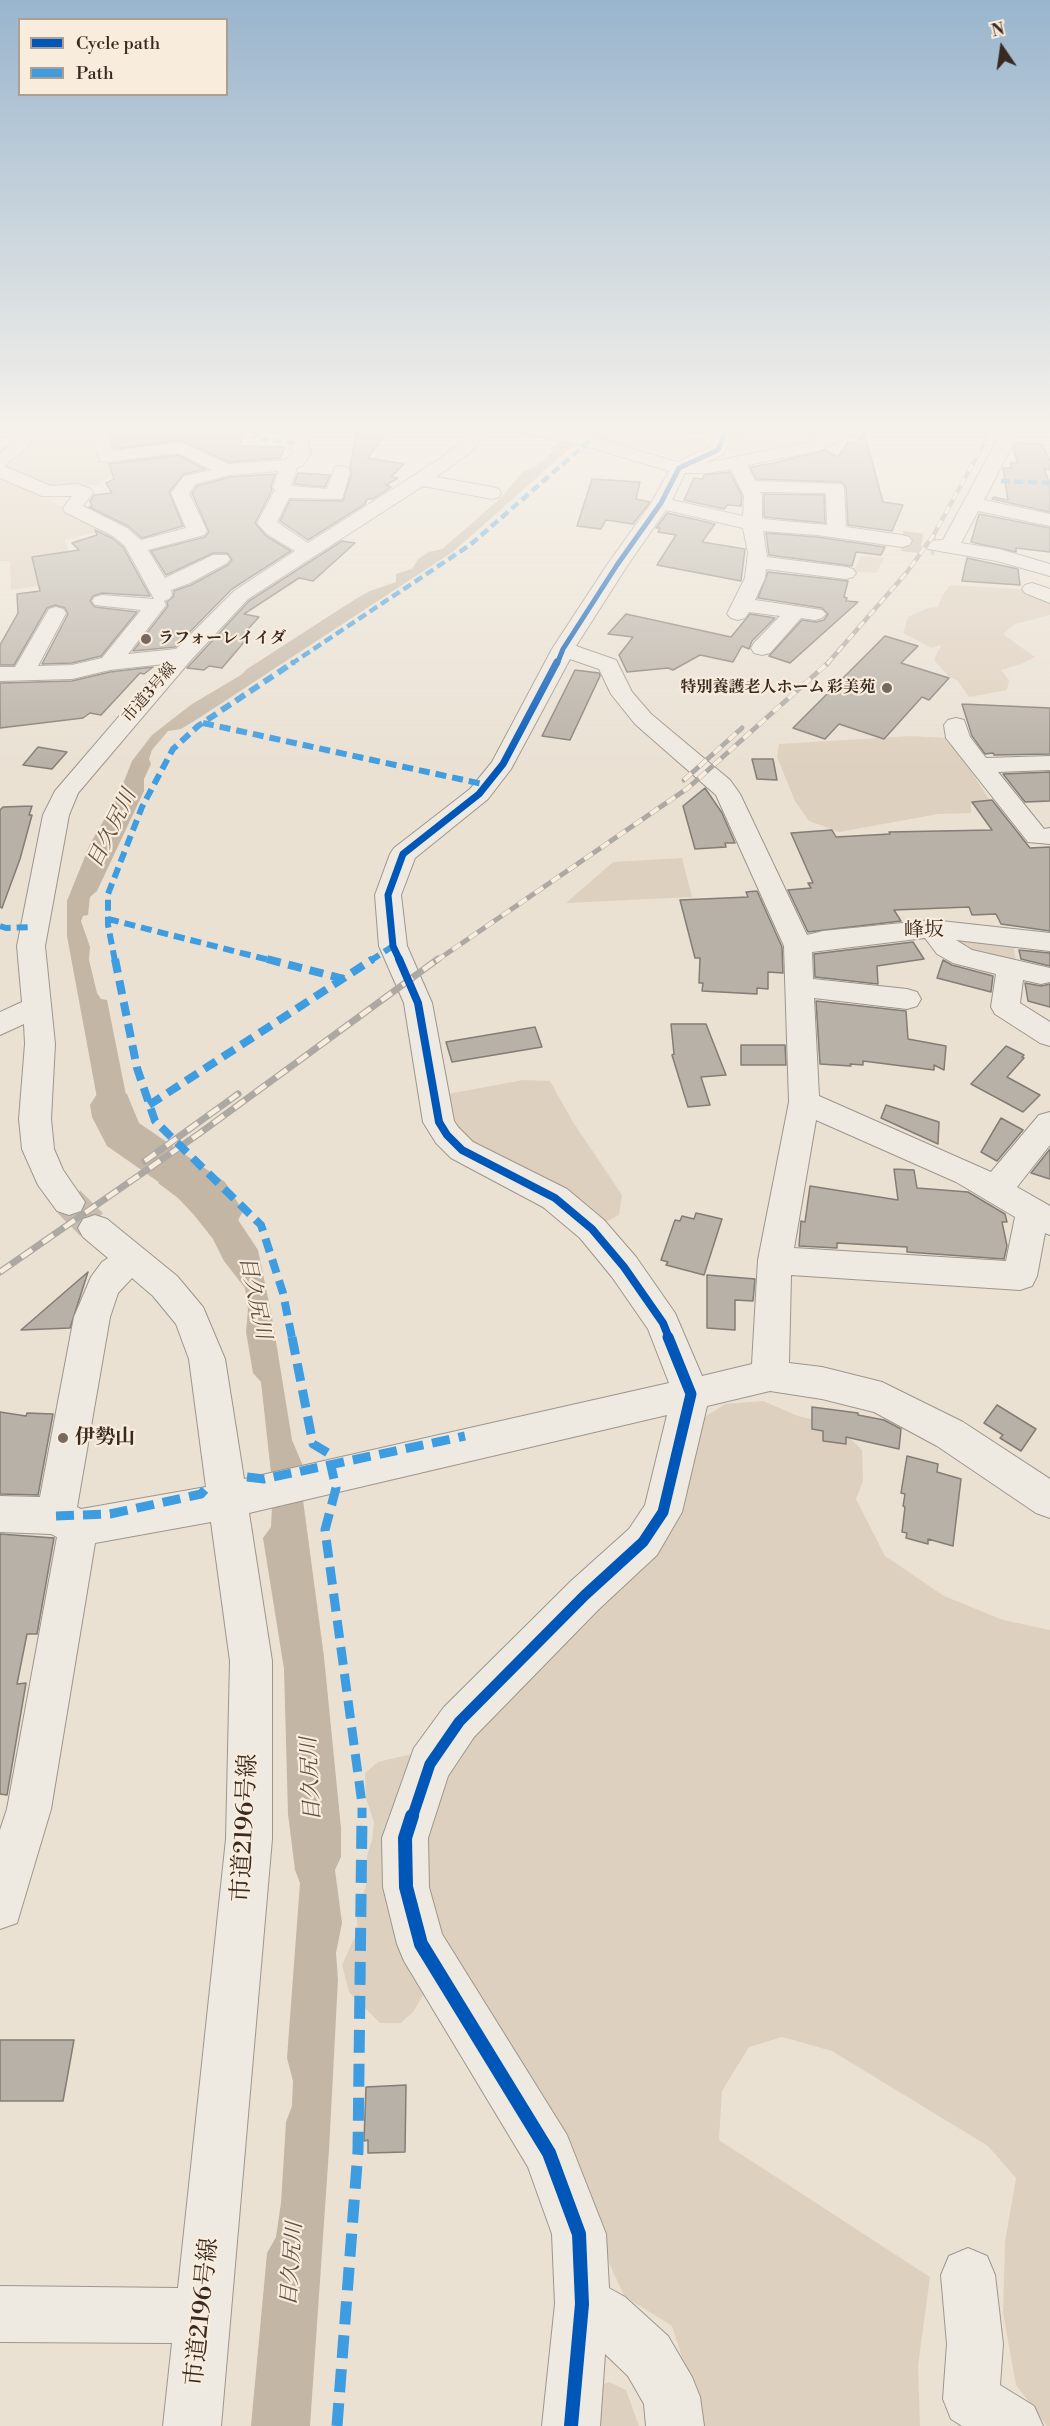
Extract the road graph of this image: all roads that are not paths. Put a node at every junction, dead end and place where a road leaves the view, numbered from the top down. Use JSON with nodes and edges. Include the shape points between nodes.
{"nodes":[{"id":1,"x":131,"y":542,"type":"edge"},
{"id":2,"x":154,"y":542,"type":"edge"},
{"id":3,"x":294,"y":542,"type":"edge"},
{"id":4,"x":322,"y":542,"type":"edge"},
{"id":5,"x":634,"y":542,"type":"edge"},
{"id":6,"x":755,"y":542,"type":"edge"},
{"id":7,"x":947,"y":542,"type":"tunnel mouth"},
{"id":8,"x":136,"y":547,"type":"junction"},
{"id":9,"x":308,"y":551,"type":"junction"},
{"id":10,"x":220,"y":560,"type":"dead end"},
{"id":11,"x":758,"y":562,"type":"junction"},
{"id":12,"x":1050,"y":571,"type":"edge"},
{"id":13,"x":846,"y":573,"type":"dead end"},
{"id":14,"x":159,"y":596,"type":"junction"},
{"id":15,"x":102,"y":601,"type":"dead end"},
{"id":16,"x":56,"y":613,"type":"dead end"},
{"id":17,"x":770,"y":645,"type":"dead end"},
{"id":18,"x":563,"y":649,"type":"junction"},
{"id":19,"x":183,"y":655,"type":"junction"},
{"id":20,"x":110,"y":663,"type":"junction"},
{"id":21,"x":22,"y":673,"type":"junction"},
{"id":22,"x":0,"y":674,"type":"edge"},
{"id":23,"x":956,"y":725,"type":"dead end"},
{"id":24,"x":1050,"y":763,"type":"edge"},
{"id":25,"x":981,"y":765,"type":"junction"},
{"id":26,"x":1050,"y":836,"type":"edge"},
{"id":27,"x":932,"y":929,"type":"junction"},
{"id":28,"x":1050,"y":942,"type":"edge"},
{"id":29,"x":798,"y":946,"type":"junction"},
{"id":30,"x":1011,"y":968,"type":"junction"},
{"id":31,"x":1041,"y":975,"type":"dead end"},
{"id":32,"x":800,"y":987,"type":"junction"},
{"id":33,"x":907,"y":999,"type":"dead end"},
{"id":34,"x":37,"y":1007,"type":"junction"},
{"id":35,"x":0,"y":1025,"type":"edge"},
{"id":36,"x":1050,"y":1036,"type":"edge"},
{"id":37,"x":804,"y":1102,"type":"junction"},
{"id":38,"x":1050,"y":1123,"type":"edge"},
{"id":39,"x":996,"y":1189,"type":"junction"},
{"id":40,"x":69,"y":1203,"type":"tunnel mouth"},
{"id":41,"x":1042,"y":1217,"type":"edge"},
{"id":42,"x":94,"y":1228,"type":"tunnel mouth"},
{"id":43,"x":132,"y":1260,"type":"junction"},
{"id":44,"x":775,"y":1260,"type":"junction"},
{"id":45,"x":770,"y":1376,"type":"junction"},
{"id":46,"x":691,"y":1395,"type":"junction"},
{"id":47,"x":241,"y":1498,"type":"junction"},
{"id":48,"x":1050,"y":1500,"type":"edge"},
{"id":49,"x":0,"y":1514,"type":"edge"},
{"id":50,"x":67,"y":1522,"type":"junction"},
{"id":51,"x":0,"y":1906,"type":"edge"},
{"id":52,"x":968,"y":2276,"type":"dead end"},
{"id":53,"x":582,"y":2304,"type":"junction"},
{"id":54,"x":0,"y":2314,"type":"edge"},
{"id":55,"x":203,"y":2316,"type":"junction"},
{"id":56,"x":192,"y":2426,"type":"edge"},
{"id":57,"x":571,"y":2426,"type":"edge"},
{"id":58,"x":675,"y":2426,"type":"edge"},
{"id":59,"x":1014,"y":2426,"type":"edge"}],
"edges":[{"from":1,"to":8,"type":"street"},
{"from":2,"to":8,"type":"street"},
{"from":3,"to":9,"type":"street"},
{"from":4,"to":9,"type":"street","name":"市道3号線"},
{"from":5,"to":18,"type":"street"},
{"from":6,"to":11,"type":"street"},
{"from":7,"to":12,"type":"street","via":[[943,548]]},
{"from":8,"to":14,"type":"street"},
{"from":9,"to":19,"type":"street","name":"市道3号線","via":[[242,595]]},
{"from":10,"to":14,"type":"street"},
{"from":11,"to":13,"type":"street"},
{"from":11,"to":17,"type":"street","via":[[741,609],[805,613]]},
{"from":14,"to":15,"type":"street"},
{"from":14,"to":20,"type":"street"},
{"from":16,"to":21,"type":"street"},
{"from":18,"to":29,"type":"street","via":[[608,665],[622,694],[644,718],[721,785]]},
{"from":18,"to":46,"type":"street","via":[[503,764],[479,794],[403,854],[388,895],[393,946],[418,1003],[439,1122],[447,1135],[462,1150],[555,1198],[591,1229],[624,1267],[663,1323]]},
{"from":19,"to":20,"type":"street"},
{"from":19,"to":34,"type":"street","name":"市道3号線","via":[[76,780],[61,803],[31,946]]},
{"from":20,"to":21,"type":"street","via":[[75,682]]},
{"from":21,"to":22,"type":"street"},
{"from":23,"to":25,"type":"street","via":[[958,738]]},
{"from":24,"to":25,"type":"street"},
{"from":25,"to":26,"type":"street","via":[[1037,837]]},
{"from":27,"to":28,"type":"street","name":"峰坂"},
{"from":27,"to":29,"type":"street","name":"峰坂","via":[[834,938]]},
{"from":27,"to":30,"type":"street","via":[[954,953]]},
{"from":29,"to":32,"type":"street"},
{"from":30,"to":31,"type":"street"},
{"from":30,"to":36,"type":"street","via":[[1005,1007]]},
{"from":32,"to":33,"type":"street"},
{"from":32,"to":37,"type":"street"},
{"from":34,"to":35,"type":"street"},
{"from":34,"to":40,"type":"street","via":[[38,1149],[49,1176]]},
{"from":37,"to":39,"type":"street","via":[[924,1152]]},
{"from":37,"to":44,"type":"street"},
{"from":38,"to":39,"type":"street"},
{"from":39,"to":41,"type":"street"},
{"from":41,"to":44,"type":"street","via":[[1020,1276]]},
{"from":42,"to":43,"type":"street","name":"市道2196号線"},
{"from":43,"to":47,"type":"street","name":"市道2196号線","via":[[165,1286],[191,1317],[207,1359]]},
{"from":43,"to":50,"type":"street","via":[[114,1272],[103,1287],[92,1317]]},
{"from":44,"to":45,"type":"street"},
{"from":45,"to":46,"type":"street"},
{"from":45,"to":48,"type":"street","via":[[822,1383],[882,1398],[950,1434]]},
{"from":46,"to":47,"type":"street"},
{"from":46,"to":53,"type":"street","via":[[663,1512],[643,1542],[459,1722],[430,1764],[405,1838],[406,1887],[421,1944],[549,2152],[579,2234]]},
{"from":47,"to":50,"type":"street"},
{"from":47,"to":55,"type":"street","name":"市道2196号線","via":[[251,1661],[249,1839]]},
{"from":49,"to":50,"type":"street"},
{"from":50,"to":51,"type":"street","via":[[29,1809]]},
{"from":52,"to":59,"type":"street","via":[[975,2344],[971,2400]]},
{"from":53,"to":57,"type":"street"},
{"from":53,"to":58,"type":"street","via":[[606,2316],[648,2356],[672,2397]]},
{"from":54,"to":55,"type":"street"},
{"from":55,"to":56,"type":"street","name":"市道2196号線"}]}
